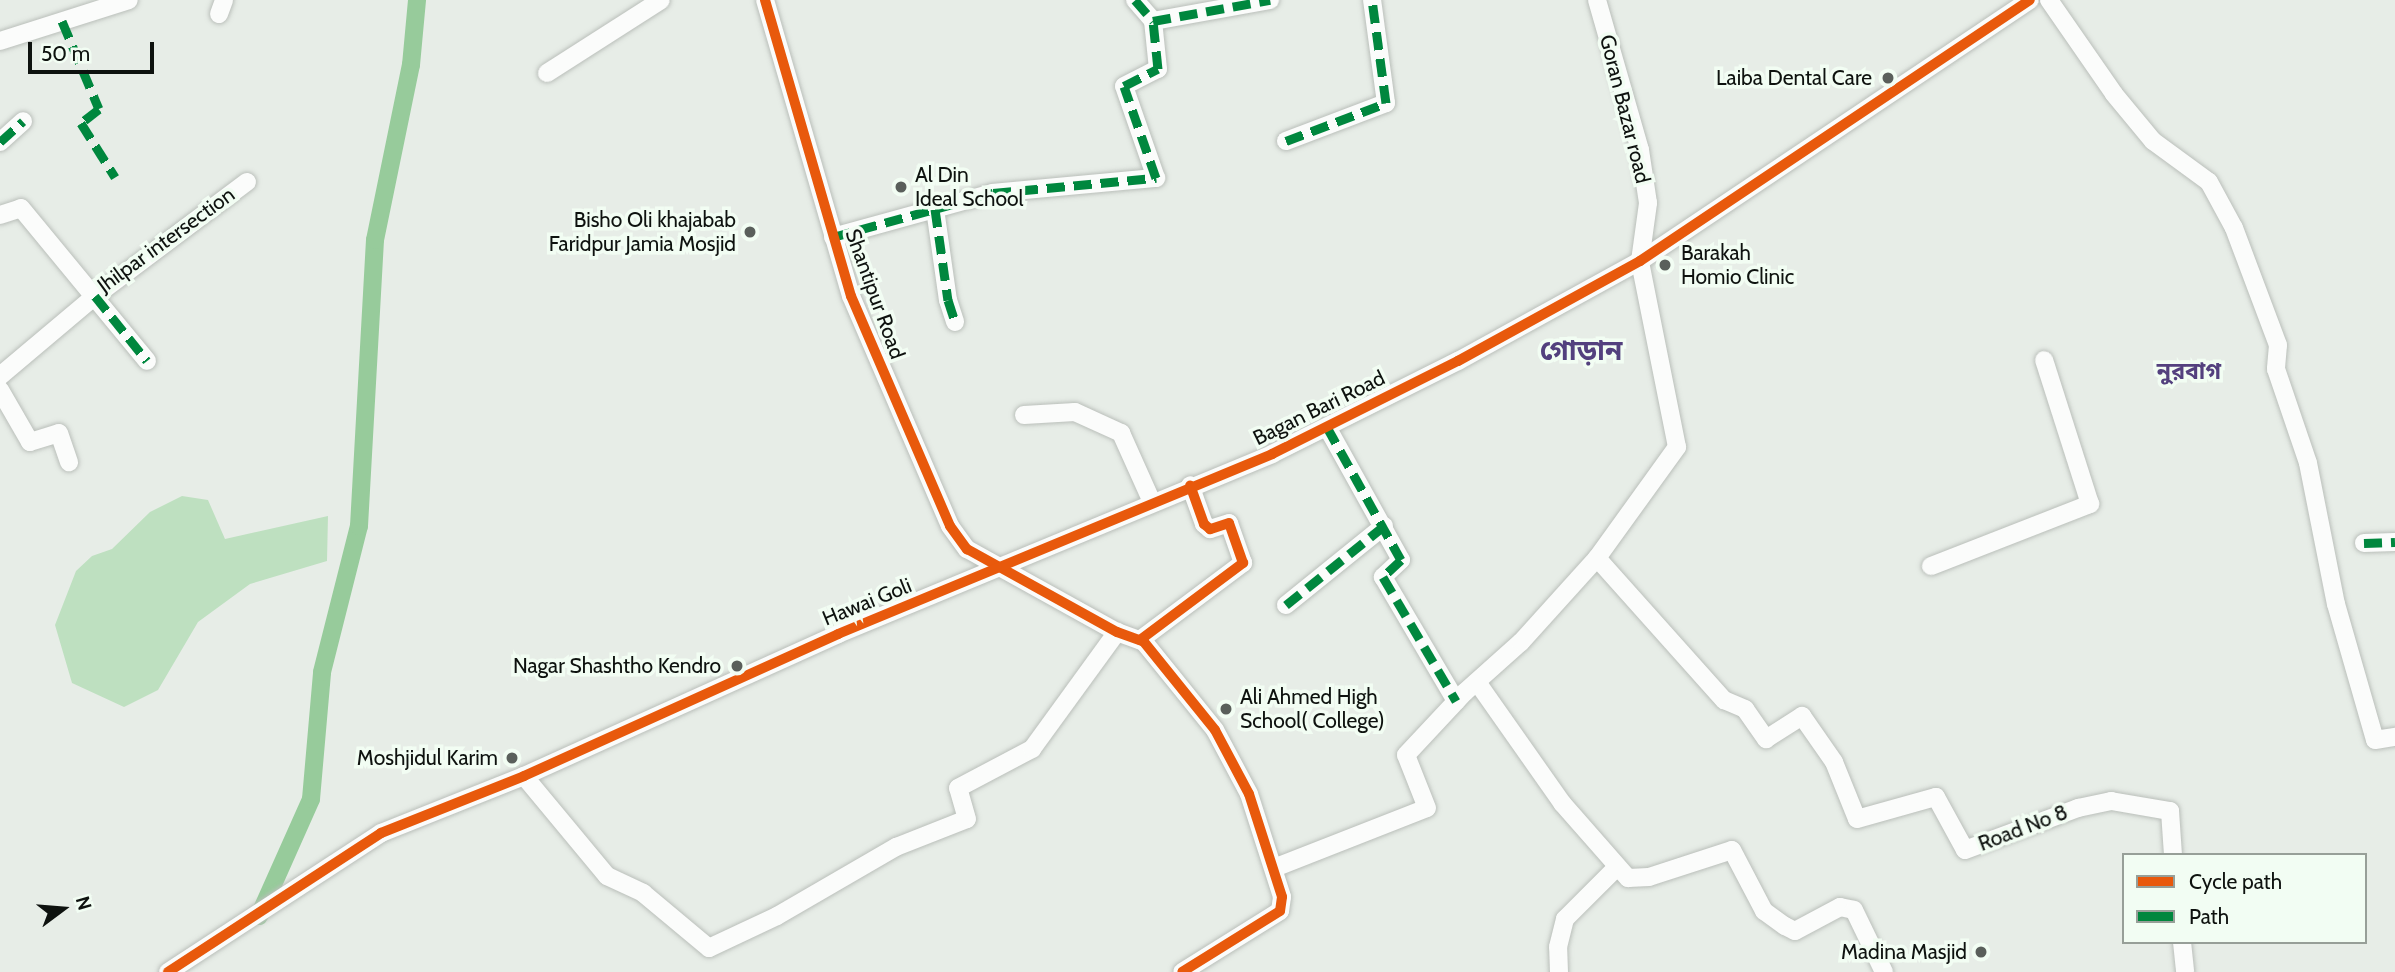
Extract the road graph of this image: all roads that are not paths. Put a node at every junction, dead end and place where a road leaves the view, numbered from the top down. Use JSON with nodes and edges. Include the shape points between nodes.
{"nodes":[{"id":1,"x":129,"y":0,"type":"edge"},
{"id":2,"x":661,"y":0,"type":"edge"},
{"id":3,"x":765,"y":0,"type":"edge"},
{"id":4,"x":1135,"y":0,"type":"edge"},
{"id":5,"x":1270,"y":0,"type":"edge"},
{"id":6,"x":1371,"y":0,"type":"edge"},
{"id":7,"x":1597,"y":0,"type":"edge"},
{"id":8,"x":2030,"y":0,"type":"edge"},
{"id":9,"x":2049,"y":0,"type":"edge"},
{"id":10,"x":1153,"y":21,"type":"junction"},
{"id":11,"x":0,"y":41,"type":"edge"},
{"id":12,"x":547,"y":73,"type":"dead end"},
{"id":13,"x":23,"y":121,"type":"dead end"},
{"id":14,"x":1286,"y":141,"type":"dead end"},
{"id":15,"x":0,"y":142,"type":"edge"},
{"id":16,"x":247,"y":182,"type":"dead end"},
{"id":17,"x":935,"y":209,"type":"junction"},
{"id":18,"x":0,"y":215,"type":"edge"},
{"id":19,"x":833,"y":237,"type":"junction"},
{"id":20,"x":1640,"y":261,"type":"junction"},
{"id":21,"x":95,"y":296,"type":"junction"},
{"id":22,"x":955,"y":322,"type":"dead end"},
{"id":23,"x":2044,"y":360,"type":"dead end"},
{"id":24,"x":147,"y":361,"type":"dead end"},
{"id":25,"x":0,"y":376,"type":"edge"},
{"id":26,"x":0,"y":390,"type":"edge"},
{"id":27,"x":1024,"y":415,"type":"dead end"},
{"id":28,"x":1326,"y":427,"type":"junction"},
{"id":29,"x":69,"y":461,"type":"dead end"},
{"id":30,"x":1190,"y":485,"type":"junction"},
{"id":31,"x":1152,"y":502,"type":"junction"},
{"id":32,"x":1384,"y":526,"type":"junction"},
{"id":33,"x":2395,"y":542,"type":"edge"},
{"id":34,"x":2364,"y":543,"type":"dead end"},
{"id":35,"x":1597,"y":558,"type":"junction"},
{"id":36,"x":1931,"y":566,"type":"dead end"},
{"id":37,"x":1006,"y":567,"type":"junction"},
{"id":38,"x":1286,"y":606,"type":"dead end"},
{"id":39,"x":1117,"y":632,"type":"junction"},
{"id":40,"x":1140,"y":640,"type":"junction"},
{"id":41,"x":1477,"y":682,"type":"junction"},
{"id":42,"x":1456,"y":701,"type":"junction"},
{"id":43,"x":2395,"y":737,"type":"edge"},
{"id":44,"x":524,"y":776,"type":"junction"},
{"id":45,"x":2173,"y":853,"type":"edge"},
{"id":46,"x":1274,"y":868,"type":"junction"},
{"id":47,"x":1616,"y":868,"type":"junction"},
{"id":48,"x":2182,"y":944,"type":"edge"},
{"id":49,"x":168,"y":972,"type":"edge"},
{"id":50,"x":1182,"y":972,"type":"edge"},
{"id":51,"x":1559,"y":972,"type":"edge"},
{"id":52,"x":1884,"y":972,"type":"edge"},
{"id":53,"x":2185,"y":972,"type":"edge"}],
"edges":[{"from":1,"to":11,"type":"street"},
{"from":2,"to":12,"type":"street"},
{"from":3,"to":19,"type":"street","name":"Shantipur Road"},
{"from":4,"to":10,"type":"street"},
{"from":5,"to":10,"type":"street"},
{"from":6,"to":14,"type":"street","via":[[1386,103]]},
{"from":7,"to":20,"type":"street","name":"Goran Bazar road","via":[[1640,150],[1648,202]]},
{"from":8,"to":20,"type":"street","name":"Bagan Bari Road"},
{"from":9,"to":43,"type":"street","via":[[2153,141],[2209,182],[2234,228],[2278,345],[2276,369],[2308,463],[2336,604],[2375,740]]},
{"from":10,"to":17,"type":"street","via":[[1158,69],[1124,86],[1156,178],[993,193]]},
{"from":13,"to":15,"type":"street"},
{"from":16,"to":21,"type":"street","name":"Jhilpar intersection"},
{"from":17,"to":19,"type":"street"},
{"from":17,"to":22,"type":"street"},
{"from":18,"to":21,"type":"street","name":"Jhilpar intersection","via":[[21,208]]},
{"from":19,"to":37,"type":"street","name":"Shantipur Road","via":[[851,296],[950,526],[967,549]]},
{"from":20,"to":28,"type":"street","name":"Bagan Bari Road"},
{"from":20,"to":35,"type":"street","name":"Goran Bazar road","via":[[1677,447]]},
{"from":21,"to":24,"type":"street"},
{"from":21,"to":25,"type":"street"},
{"from":23,"to":36,"type":"street","via":[[2090,503]]},
{"from":26,"to":29,"type":"street","via":[[30,442],[59,433]]},
{"from":27,"to":31,"type":"street","via":[[1075,412],[1121,433]]},
{"from":28,"to":30,"type":"street","name":"Bagan Bari Road","via":[[1272,454]]},
{"from":28,"to":32,"type":"street"},
{"from":30,"to":31,"type":"street","name":"Bagan Bari Road"},
{"from":30,"to":40,"type":"street","via":[[1210,529],[1229,523],[1243,562]]},
{"from":31,"to":37,"type":"street","name":"Bagan Bari Road"},
{"from":32,"to":38,"type":"street"},
{"from":32,"to":42,"type":"street","via":[[1401,561],[1383,577]]},
{"from":33,"to":34,"type":"street"},
{"from":35,"to":41,"type":"street","name":"Goran Bazar road","via":[[1521,642]]},
{"from":35,"to":45,"type":"street","name":"Road No 8","via":[[1724,700],[1745,709],[1766,739],[1802,716],[1834,762],[1857,819],[1936,797],[1965,850],[2112,800],[2170,811]]},
{"from":37,"to":39,"type":"street","name":"Shantipur Road"},
{"from":37,"to":44,"type":"street","name":"Hawai Goli","via":[[745,676]]},
{"from":39,"to":40,"type":"street","name":"Shantipur Road"},
{"from":39,"to":44,"type":"street","via":[[1032,749],[958,788],[967,819],[896,847],[777,916],[709,948],[643,893],[607,876]]},
{"from":40,"to":46,"type":"street","via":[[1214,730],[1249,793]]},
{"from":41,"to":42,"type":"street","name":"Goran Bazar road"},
{"from":41,"to":47,"type":"street","via":[[1562,803]]},
{"from":42,"to":46,"type":"street","name":"Goran Bazar road","via":[[1406,755],[1427,808]]},
{"from":44,"to":49,"type":"street","name":"Hawai Goli","via":[[381,833]]},
{"from":46,"to":50,"type":"street","via":[[1280,911]]},
{"from":47,"to":51,"type":"street","via":[[1565,919],[1558,947]]},
{"from":47,"to":52,"type":"street","via":[[1637,879],[1732,850],[1764,911],[1795,931],[1840,907],[1854,910]]},
{"from":48,"to":53,"type":"street"}]}
